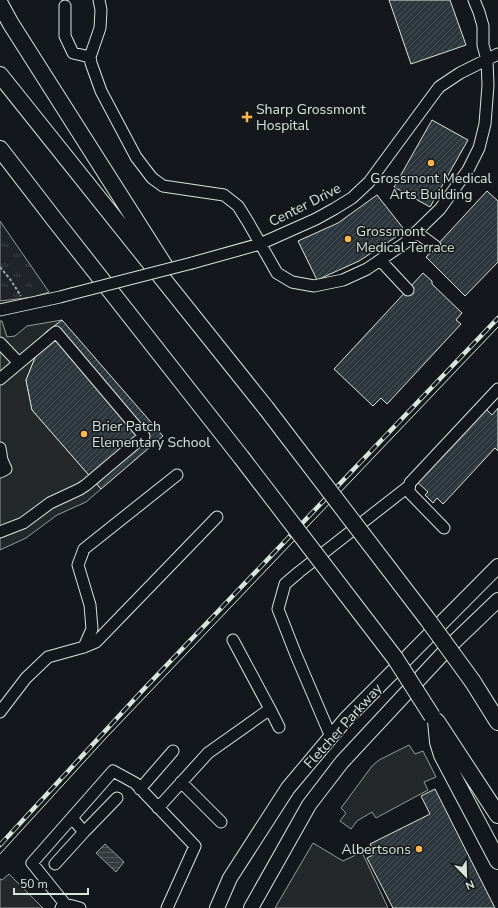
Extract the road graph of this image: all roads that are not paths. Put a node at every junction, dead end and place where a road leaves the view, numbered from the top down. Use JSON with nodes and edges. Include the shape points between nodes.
{"nodes":[{"id":1,"x":99,"y":0,"type":"edge"},
{"id":2,"x":474,"y":0,"type":"edge"},
{"id":3,"x":0,"y":4,"type":"edge"},
{"id":4,"x":65,"y":6,"type":"dead end"},
{"id":5,"x":0,"y":9,"type":"edge"},
{"id":6,"x":11,"y":24,"type":"junction"},
{"id":7,"x":498,"y":54,"type":"edge"},
{"id":8,"x":90,"y":57,"type":"junction"},
{"id":9,"x":487,"y":60,"type":"junction"},
{"id":10,"x":0,"y":75,"type":"edge"},
{"id":11,"x":0,"y":149,"type":"edge"},
{"id":12,"x":0,"y":162,"type":"edge"},
{"id":13,"x":54,"y":219,"type":"junction"},
{"id":14,"x":416,"y":232,"type":"junction"},
{"id":15,"x":260,"y":244,"type":"junction"},
{"id":16,"x":435,"y":246,"type":"dead end"},
{"id":17,"x":380,"y":260,"type":"junction"},
{"id":18,"x":408,"y":289,"type":"dead end"},
{"id":19,"x":0,"y":310,"type":"edge"},
{"id":20,"x":202,"y":327,"type":"junction"},
{"id":21,"x":0,"y":343,"type":"edge"},
{"id":22,"x":19,"y":363,"type":"junction"},
{"id":23,"x":0,"y":379,"type":"edge"},
{"id":24,"x":498,"y":389,"type":"edge"},
{"id":25,"x":0,"y":448,"type":"edge"},
{"id":26,"x":0,"y":472,"type":"edge"},
{"id":27,"x":178,"y":475,"type":"dead end"},
{"id":28,"x":409,"y":486,"type":"junction"},
{"id":29,"x":217,"y":517,"type":"dead end"},
{"id":30,"x":444,"y":528,"type":"dead end"},
{"id":31,"x":0,"y":532,"type":"edge"},
{"id":32,"x":498,"y":566,"type":"edge"},
{"id":33,"x":498,"y":600,"type":"edge"},
{"id":34,"x":233,"y":640,"type":"dead end"},
{"id":35,"x":84,"y":647,"type":"junction"},
{"id":36,"x":270,"y":709,"type":"junction"},
{"id":37,"x":0,"y":712,"type":"edge"},
{"id":38,"x":434,"y":718,"type":"junction"},
{"id":39,"x":498,"y":722,"type":"edge"},
{"id":40,"x":279,"y":727,"type":"dead end"},
{"id":41,"x":331,"y":737,"type":"junction"},
{"id":42,"x":173,"y":751,"type":"dead end"},
{"id":43,"x":181,"y":782,"type":"junction"},
{"id":44,"x":140,"y":789,"type":"junction"},
{"id":45,"x":117,"y":798,"type":"dead end"},
{"id":46,"x":158,"y":808,"type":"junction"},
{"id":47,"x":498,"y":815,"type":"edge"},
{"id":48,"x":72,"y":818,"type":"junction"},
{"id":49,"x":221,"y":822,"type":"dead end"},
{"id":50,"x":84,"y":832,"type":"junction"},
{"id":51,"x":498,"y":861,"type":"edge"},
{"id":52,"x":55,"y":864,"type":"dead end"},
{"id":53,"x":63,"y":906,"type":"edge"},
{"id":54,"x":80,"y":908,"type":"edge"},
{"id":55,"x":167,"y":908,"type":"edge"},
{"id":56,"x":217,"y":908,"type":"edge"},
{"id":57,"x":251,"y":908,"type":"edge"}],
"edges":[{"from":1,"to":8,"type":"street","via":[[100,28]]},
{"from":2,"to":9,"type":"street","via":[[483,26],[483,45]]},
{"from":3,"to":6,"type":"highway"},
{"from":4,"to":8,"type":"street","via":[[65,36],[70,49],[73,53]]},
{"from":5,"to":6,"type":"highway"},
{"from":6,"to":20,"type":"highway"},
{"from":7,"to":9,"type":"street","name":"Center Drive"},
{"from":8,"to":15,"type":"street","via":[[101,91],[136,157],[152,178],[163,186],[224,195],[238,206]]},
{"from":9,"to":14,"type":"street","via":[[486,124],[479,148],[468,170],[440,209]]},
{"from":9,"to":15,"type":"street","name":"Center Drive","via":[[439,87],[369,182],[352,198],[316,219]]},
{"from":10,"to":20,"type":"highway"},
{"from":11,"to":13,"type":"highway"},
{"from":12,"to":13,"type":"highway"},
{"from":13,"to":38,"type":"highway","bridge":true,"via":[[395,658]]},
{"from":14,"to":16,"type":"street"},
{"from":14,"to":17,"type":"street"},
{"from":15,"to":17,"type":"street","via":[[277,273],[292,282],[314,286],[343,280]]},
{"from":15,"to":19,"type":"street","name":"Center Drive","bridge":true,"via":[[60,297]]},
{"from":17,"to":18,"type":"street","via":[[388,270],[390,280]]},
{"from":20,"to":39,"type":"highway","bridge":true,"via":[[428,620],[473,682]]},
{"from":21,"to":22,"type":"street"},
{"from":22,"to":23,"type":"street"},
{"from":22,"to":31,"type":"street","via":[[56,332],[144,436],[80,489],[50,503],[23,523]]},
{"from":24,"to":28,"type":"street"},
{"from":25,"to":26,"type":"street","via":[[6,469]]},
{"from":27,"to":35,"type":"street","via":[[84,549],[78,565],[90,605],[92,629]]},
{"from":28,"to":30,"type":"street","via":[[410,493]]},
{"from":28,"to":41,"type":"street","via":[[285,584],[278,608]]},
{"from":29,"to":35,"type":"street","via":[[96,642]]},
{"from":32,"to":41,"type":"main road","name":"Fletcher Parkway"},
{"from":33,"to":57,"type":"main road","name":"Fletcher Parkway","via":[[450,646],[342,762],[309,804]]},
{"from":34,"to":36,"type":"street"},
{"from":35,"to":37,"type":"street","via":[[48,657],[26,678]]},
{"from":36,"to":40,"type":"street"},
{"from":36,"to":43,"type":"street","via":[[208,753]]},
{"from":38,"to":47,"type":"highway"},
{"from":38,"to":51,"type":"highway","via":[[442,755]]},
{"from":41,"to":56,"type":"main road","name":"Fletcher Parkway","via":[[288,788],[230,878]]},
{"from":42,"to":44,"type":"street"},
{"from":43,"to":46,"type":"street"},
{"from":43,"to":49,"type":"street"},
{"from":44,"to":46,"type":"street"},
{"from":44,"to":48,"type":"street","via":[[135,783],[113,771]]},
{"from":45,"to":50,"type":"street"},
{"from":46,"to":55,"type":"street","via":[[195,846]]},
{"from":48,"to":50,"type":"street"},
{"from":48,"to":53,"type":"street","via":[[32,863]]},
{"from":50,"to":52,"type":"street"},
{"from":53,"to":54,"type":"street"}]}
